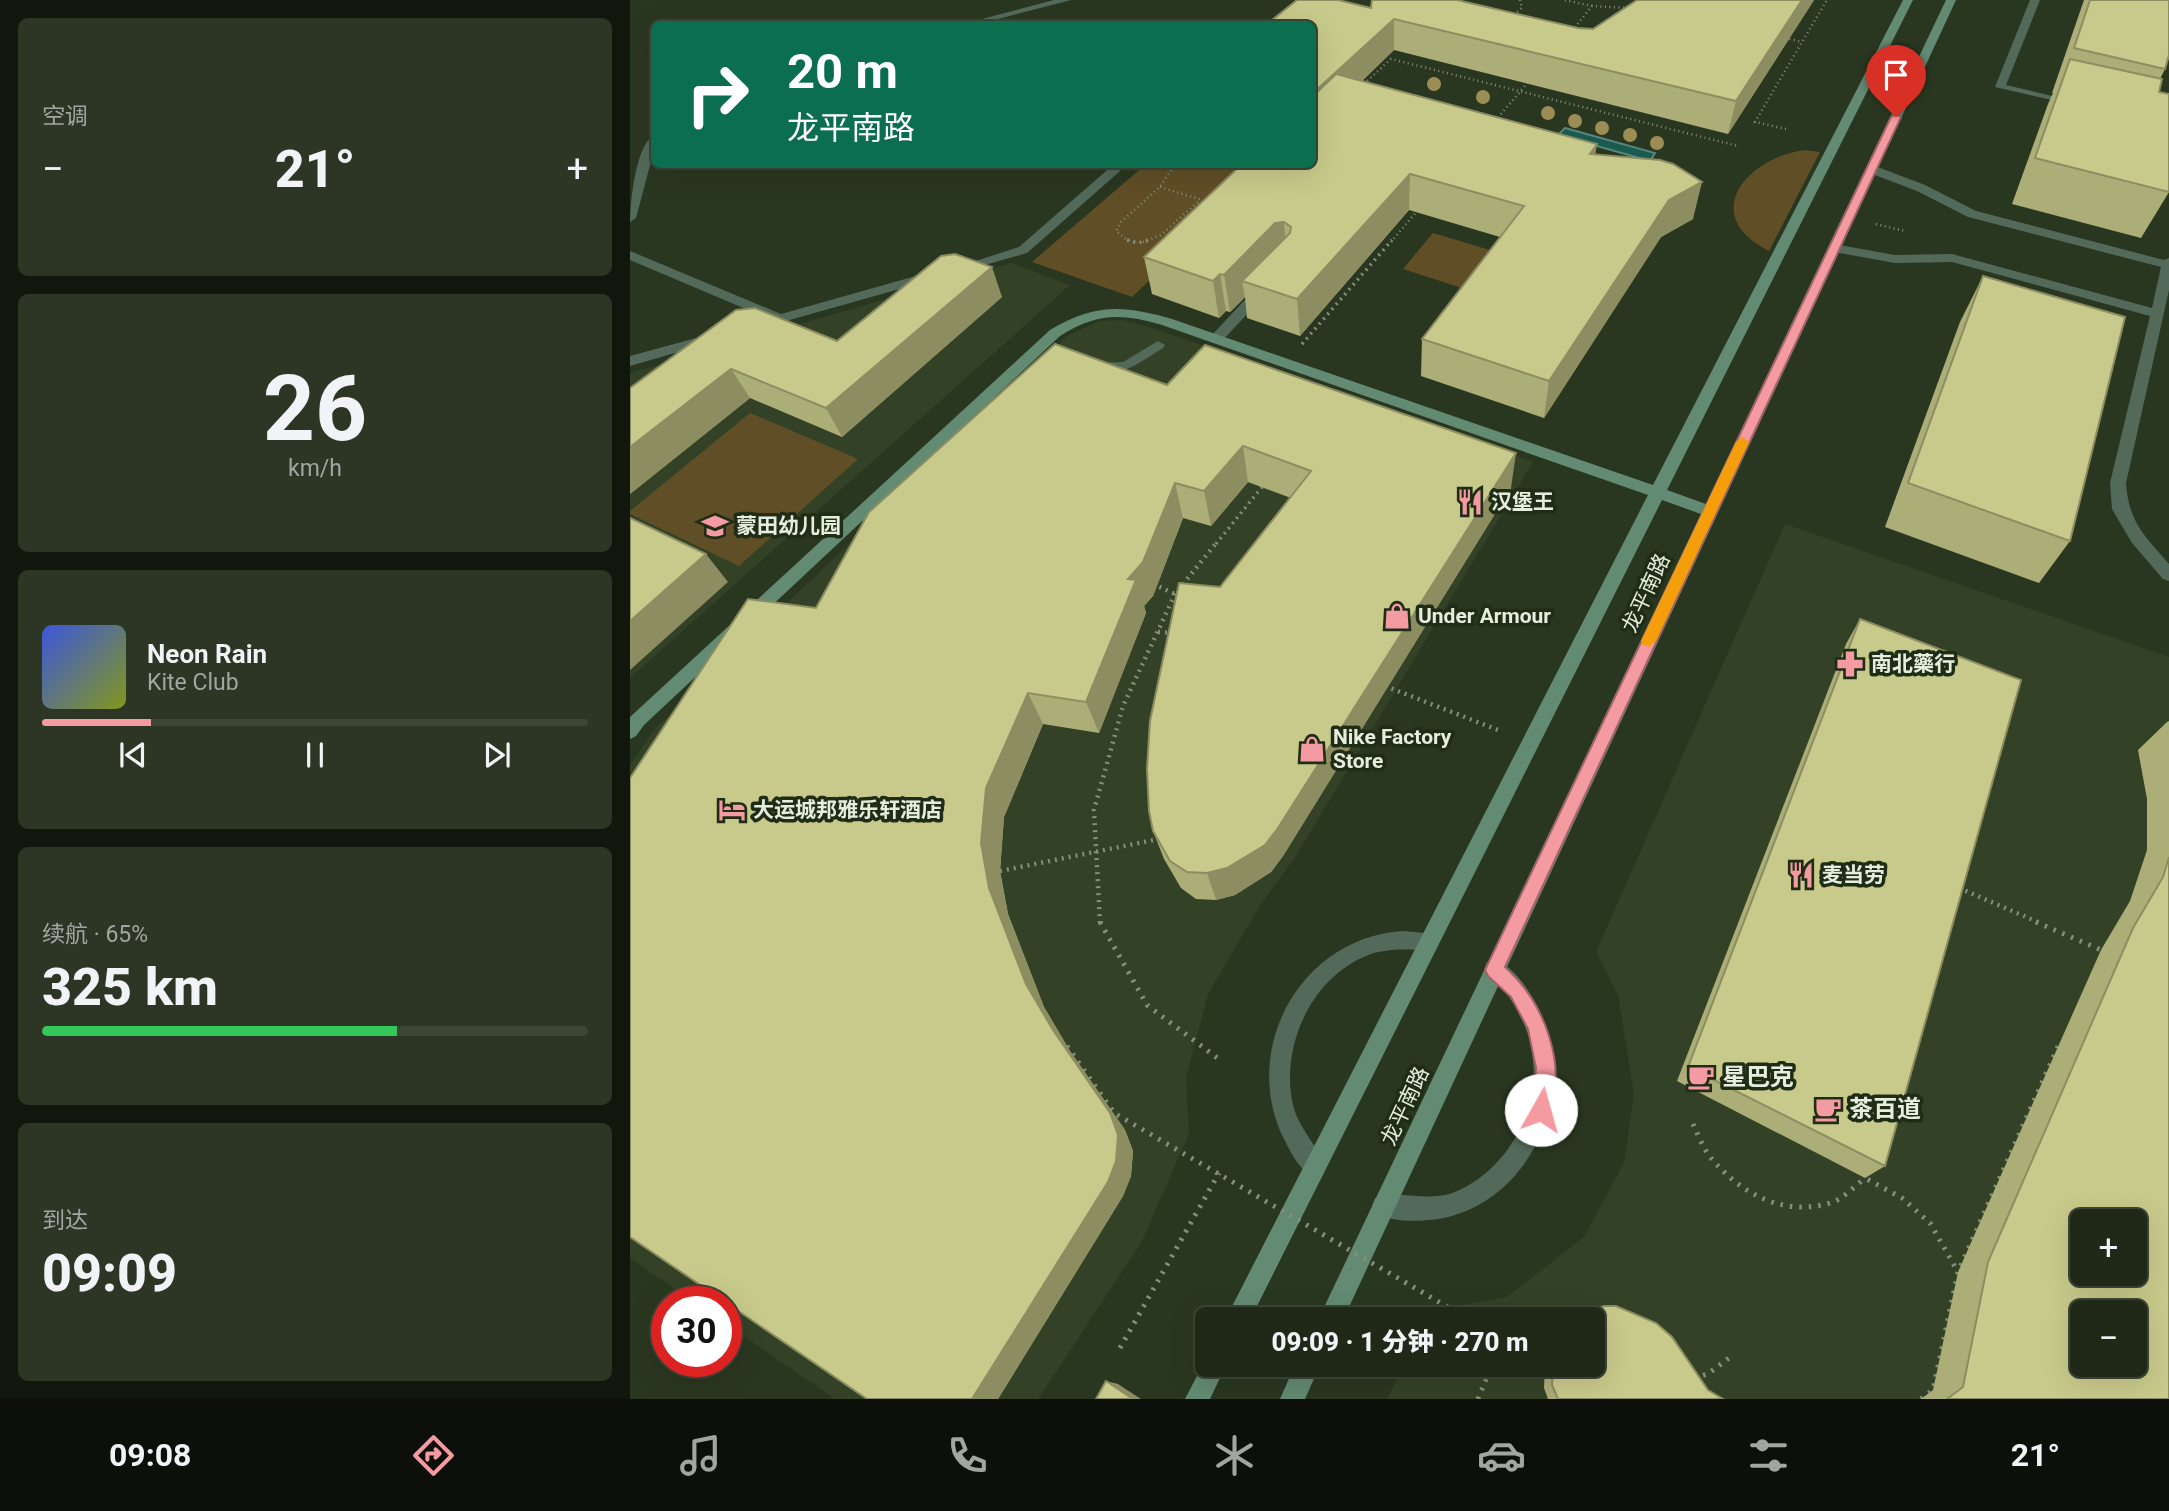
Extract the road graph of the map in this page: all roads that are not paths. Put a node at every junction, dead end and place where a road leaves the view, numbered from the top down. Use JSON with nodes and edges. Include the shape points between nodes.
{"nodes":[{"id":1,"x":1066,"y":0,"type":"edge"},
{"id":2,"x":1908,"y":0,"type":"edge"},
{"id":3,"x":1951,"y":0,"type":"edge"},
{"id":4,"x":2035,"y":0,"type":"edge"},
{"id":5,"x":980,"y":21,"type":"edge"},
{"id":6,"x":2091,"y":108,"type":"edge"},
{"id":7,"x":651,"y":142,"type":"edge"},
{"id":8,"x":1117,"y":168,"type":"edge"},
{"id":9,"x":1871,"y":169,"type":"junction"},
{"id":10,"x":630,"y":218,"type":"edge"},
{"id":11,"x":1834,"y":248,"type":"junction"},
{"id":12,"x":630,"y":255,"type":"edge"},
{"id":13,"x":2169,"y":264,"type":"edge"},
{"id":14,"x":1269,"y":282,"type":"edge"},
{"id":15,"x":2157,"y":314,"type":"junction"},
{"id":16,"x":780,"y":319,"type":"junction"},
{"id":17,"x":1216,"y":339,"type":"junction"},
{"id":18,"x":1158,"y":345,"type":"dead end"},
{"id":19,"x":630,"y":361,"type":"edge"},
{"id":20,"x":1084,"y":366,"type":"edge"},
{"id":21,"x":1658,"y":493,"type":"junction"},
{"id":22,"x":1710,"y":511,"type":"junction"},
{"id":23,"x":2169,"y":575,"type":"edge"},
{"id":24,"x":630,"y":731,"type":"edge"},
{"id":25,"x":1430,"y":941,"type":"junction"},
{"id":26,"x":1494,"y":970,"type":"junction"},
{"id":27,"x":1315,"y":1167,"type":"junction"},
{"id":28,"x":1383,"y":1206,"type":"junction"},
{"id":29,"x":1244,"y":1307,"type":"edge"},
{"id":30,"x":1336,"y":1307,"type":"edge"},
{"id":31,"x":1208,"y":1377,"type":"edge"},
{"id":32,"x":1302,"y":1377,"type":"edge"},
{"id":33,"x":1197,"y":1399,"type":"edge"},
{"id":34,"x":1292,"y":1399,"type":"edge"}],
"edges":[{"from":1,"to":5,"type":"street"},
{"from":2,"to":21,"type":"main road","name":"龙平南路"},
{"from":3,"to":9,"type":"main road","name":"龙平南路"},
{"from":4,"to":6,"type":"street","via":[[2000,87]]},
{"from":7,"to":10,"type":"street"},
{"from":8,"to":16,"type":"street","via":[[1023,250]]},
{"from":9,"to":11,"type":"main road","name":"龙平南路"},
{"from":9,"to":13,"type":"street","via":[[1972,214]]},
{"from":11,"to":15,"type":"street","via":[[1895,259],[1952,258]]},
{"from":11,"to":22,"type":"main road","name":"龙平南路"},
{"from":12,"to":16,"type":"street"},
{"from":13,"to":15,"type":"street"},
{"from":14,"to":17,"type":"street"},
{"from":15,"to":23,"type":"street","via":[[2118,483],[2120,509]]},
{"from":16,"to":19,"type":"street"},
{"from":17,"to":21,"type":"main road"},
{"from":17,"to":24,"type":"main road","via":[[1147,316],[1109,310],[1055,332],[1043,352]]},
{"from":18,"to":20,"type":"street","via":[[1126,366]]},
{"from":21,"to":22,"type":"main road"},
{"from":21,"to":25,"type":"main road","name":"龙平南路"},
{"from":22,"to":26,"type":"main road","name":"龙平南路"},
{"from":25,"to":27,"type":"main road","name":"龙平南路"},
{"from":25,"to":27,"type":"street","via":[[1401,939],[1359,949],[1322,974],[1295,1009],[1280,1053],[1280,1100],[1298,1145]]},
{"from":26,"to":28,"type":"main road","name":"龙平南路"},
{"from":26,"to":28,"type":"street","via":[[1517,991],[1537,1027],[1546,1068],[1541,1110],[1523,1151],[1492,1183],[1454,1204],[1409,1210]]},
{"from":27,"to":29,"type":"main road","name":"龙平南路"},
{"from":28,"to":30,"type":"main road","name":"龙平南路"},
{"from":31,"to":33,"type":"main road"},
{"from":32,"to":34,"type":"main road"}]}
